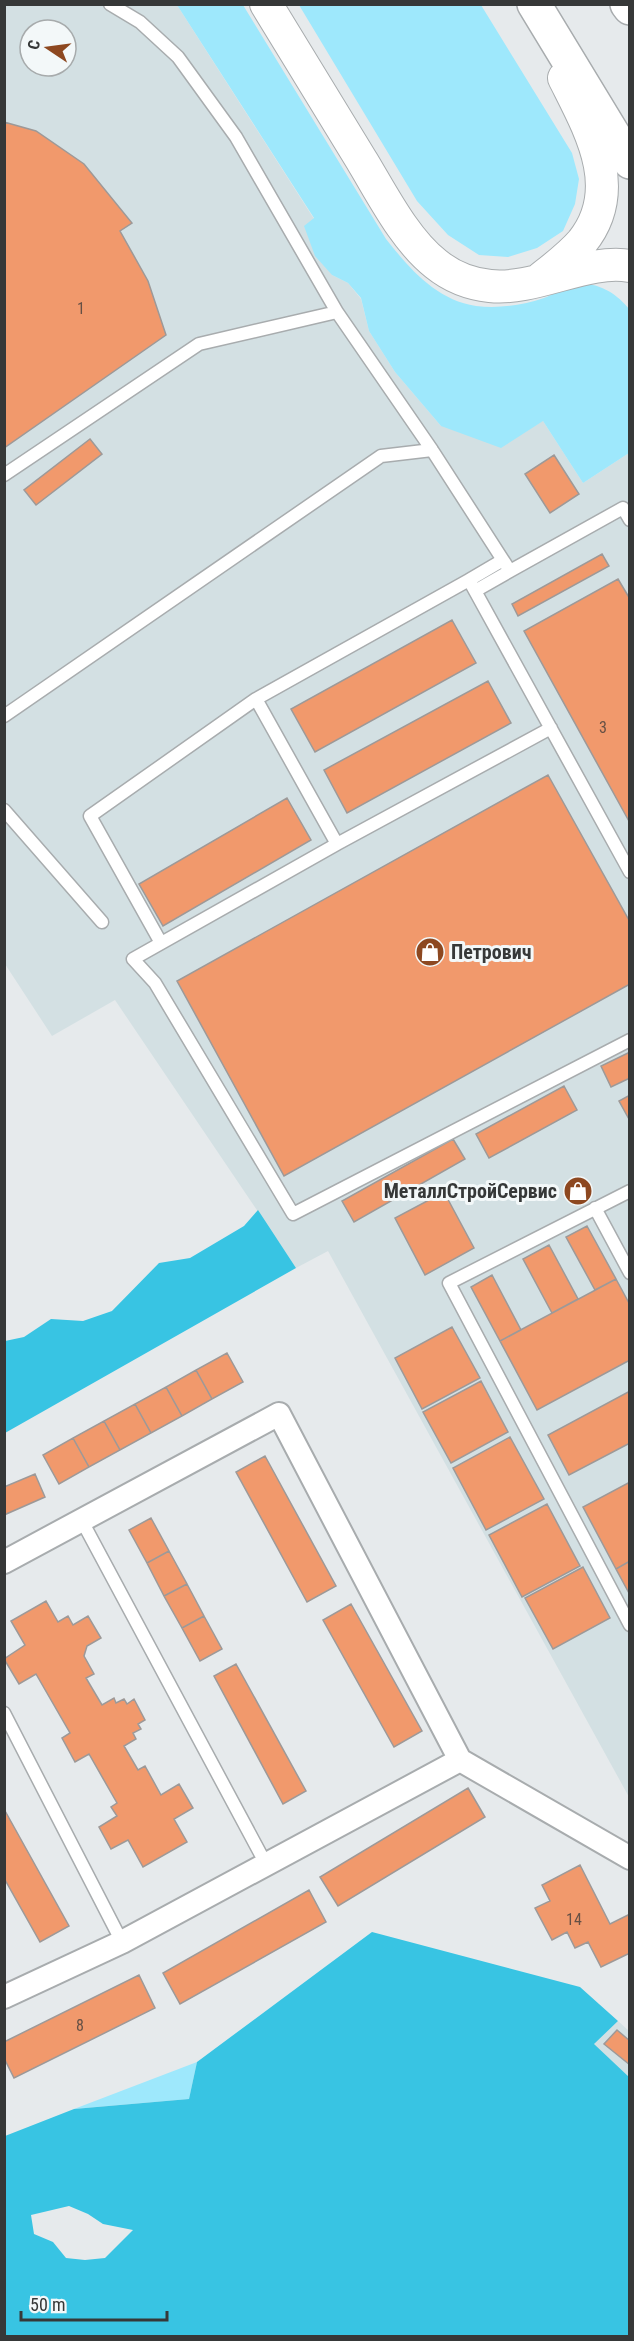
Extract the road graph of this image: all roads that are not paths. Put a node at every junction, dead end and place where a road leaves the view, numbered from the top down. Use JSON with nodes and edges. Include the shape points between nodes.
{"nodes":[{"id":1,"x":110,"y":4,"type":"edge"},
{"id":2,"x":266,"y":4,"type":"edge"},
{"id":3,"x":527,"y":4,"type":"edge"},
{"id":4,"x":534,"y":4,"type":"edge"},
{"id":5,"x":630,"y":162,"type":"edge"},
{"id":6,"x":630,"y":266,"type":"edge"},
{"id":7,"x":538,"y":281,"type":"junction"},
{"id":8,"x":337,"y":312,"type":"junction"},
{"id":9,"x":432,"y":450,"type":"junction"},
{"id":10,"x":4,"y":475,"type":"edge"},
{"id":11,"x":630,"y":519,"type":"edge"},
{"id":12,"x":503,"y":560,"type":"junction"},
{"id":13,"x":510,"y":571,"type":"junction"},
{"id":14,"x":472,"y":585,"type":"junction"},
{"id":15,"x":256,"y":699,"type":"junction"},
{"id":16,"x":4,"y":716,"type":"edge"},
{"id":17,"x":550,"y":728,"type":"junction"},
{"id":18,"x":4,"y":810,"type":"edge"},
{"id":19,"x":337,"y":844,"type":"junction"},
{"id":20,"x":630,"y":872,"type":"edge"},
{"id":21,"x":102,"y":922,"type":"dead end"},
{"id":22,"x":161,"y":943,"type":"junction"},
{"id":23,"x":630,"y":1040,"type":"edge"},
{"id":24,"x":630,"y":1191,"type":"edge"},
{"id":25,"x":595,"y":1208,"type":"junction"},
{"id":26,"x":630,"y":1273,"type":"edge"},
{"id":27,"x":82,"y":1521,"type":"junction"},
{"id":28,"x":4,"y":1562,"type":"edge"},
{"id":29,"x":630,"y":1625,"type":"edge"},
{"id":30,"x":4,"y":1713,"type":"edge"},
{"id":31,"x":460,"y":1760,"type":"junction"},
{"id":32,"x":630,"y":1858,"type":"edge"},
{"id":33,"x":267,"y":1866,"type":"junction"},
{"id":34,"x":122,"y":1942,"type":"junction"},
{"id":35,"x":4,"y":1997,"type":"edge"}],
"edges":[{"from":1,"to":8,"type":"lane","via":[[140,22],[178,57],[236,137]]},
{"from":2,"to":7,"type":"street","via":[[391,209],[429,258],[455,277],[481,285],[506,288]]},
{"from":3,"to":7,"type":"street","via":[[592,134],[603,194],[583,240]]},
{"from":4,"to":5,"type":"highway"},
{"from":6,"to":7,"type":"street","via":[[594,267]]},
{"from":8,"to":9,"type":"lane"},
{"from":8,"to":10,"type":"lane","via":[[199,344]]},
{"from":9,"to":12,"type":"lane"},
{"from":9,"to":16,"type":"lane","via":[[381,456]]},
{"from":11,"to":13,"type":"lane","via":[[623,508]]},
{"from":12,"to":13,"type":"lane"},
{"from":12,"to":14,"type":"lane"},
{"from":13,"to":14,"type":"lane"},
{"from":14,"to":15,"type":"lane"},
{"from":14,"to":17,"type":"lane"},
{"from":15,"to":19,"type":"lane"},
{"from":15,"to":22,"type":"lane","via":[[90,816]]},
{"from":17,"to":19,"type":"lane"},
{"from":17,"to":20,"type":"lane"},
{"from":18,"to":21,"type":"lane"},
{"from":19,"to":22,"type":"lane"},
{"from":22,"to":23,"type":"lane","via":[[133,959],[155,983],[293,1214]]},
{"from":24,"to":25,"type":"lane"},
{"from":25,"to":26,"type":"lane"},
{"from":25,"to":29,"type":"lane","via":[[449,1283]]},
{"from":27,"to":28,"type":"street"},
{"from":27,"to":31,"type":"street","via":[[279,1414]]},
{"from":27,"to":33,"type":"lane"},
{"from":30,"to":34,"type":"lane"},
{"from":31,"to":32,"type":"street"},
{"from":31,"to":33,"type":"street"},
{"from":33,"to":34,"type":"street"},
{"from":34,"to":35,"type":"street"}]}
